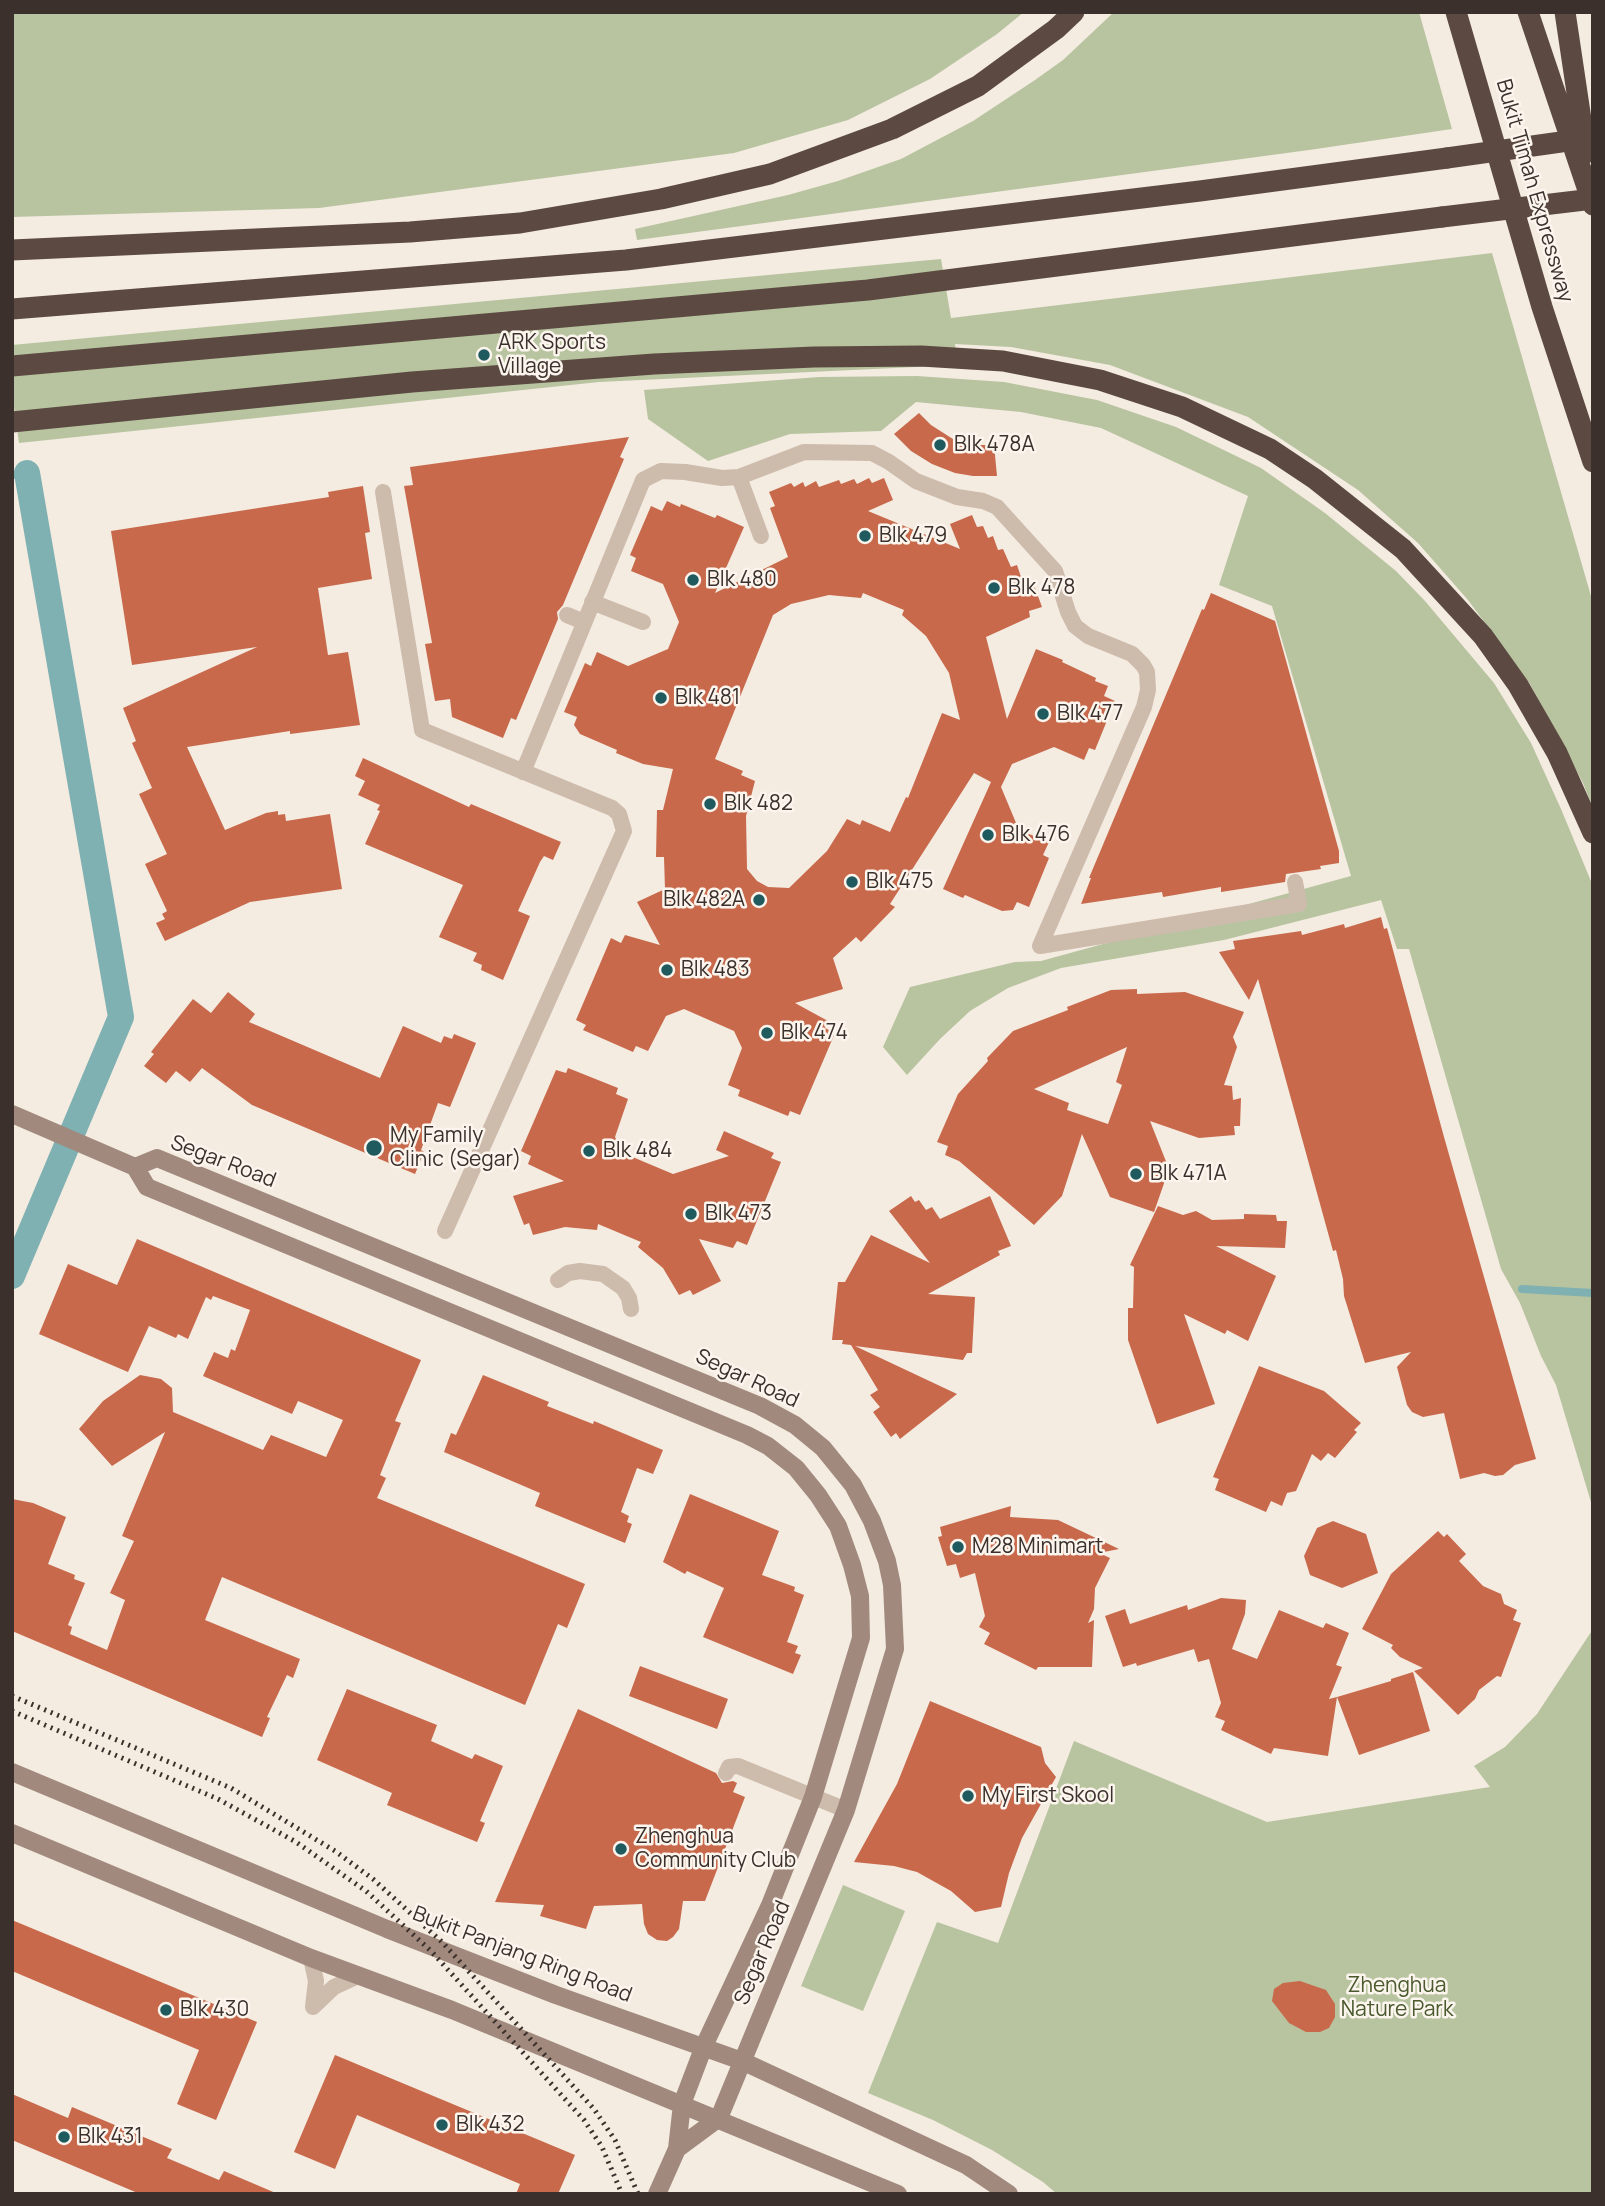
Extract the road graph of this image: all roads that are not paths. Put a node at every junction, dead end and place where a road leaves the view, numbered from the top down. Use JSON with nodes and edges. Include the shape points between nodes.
{"nodes":[{"id":1,"x":1074,"y":12,"type":"edge"},
{"id":2,"x":1456,"y":12,"type":"edge"},
{"id":3,"x":1528,"y":12,"type":"edge"},
{"id":4,"x":1565,"y":12,"type":"edge"},
{"id":5,"x":1593,"y":135,"type":"edge"},
{"id":6,"x":1593,"y":198,"type":"edge"},
{"id":7,"x":1593,"y":205,"type":"edge"},
{"id":8,"x":12,"y":250,"type":"edge"},
{"id":9,"x":12,"y":309,"type":"edge"},
{"id":10,"x":12,"y":366,"type":"edge"},
{"id":11,"x":12,"y":422,"type":"edge"},
{"id":12,"x":1593,"y":462,"type":"edge"},
{"id":13,"x":739,"y":477,"type":"junction"},
{"id":14,"x":383,"y":492,"type":"dead end"},
{"id":15,"x":761,"y":536,"type":"dead end"},
{"id":16,"x":592,"y":602,"type":"junction"},
{"id":17,"x":567,"y":615,"type":"dead end"},
{"id":18,"x":584,"y":622,"type":"junction"},
{"id":19,"x":643,"y":622,"type":"dead end"},
{"id":20,"x":523,"y":772,"type":"junction"},
{"id":21,"x":1593,"y":833,"type":"edge"},
{"id":22,"x":1295,"y":882,"type":"dead end"},
{"id":23,"x":12,"y":1114,"type":"edge"},
{"id":24,"x":135,"y":1167,"type":"junction"},
{"id":25,"x":445,"y":1231,"type":"dead end"},
{"id":26,"x":558,"y":1280,"type":"dead end"},
{"id":27,"x":631,"y":1309,"type":"dead end"},
{"id":28,"x":12,"y":1772,"type":"edge"},
{"id":29,"x":726,"y":1773,"type":"dead end"},
{"id":30,"x":813,"y":1797,"type":"junction"},
{"id":31,"x":846,"y":1810,"type":"junction"},
{"id":32,"x":12,"y":1833,"type":"edge"},
{"id":33,"x":311,"y":1958,"type":"junction"},
{"id":34,"x":358,"y":1976,"type":"junction"},
{"id":35,"x":704,"y":2046,"type":"junction"},
{"id":36,"x":742,"y":2061,"type":"junction"},
{"id":37,"x":682,"y":2104,"type":"junction"},
{"id":38,"x":719,"y":2118,"type":"junction"},
{"id":39,"x":677,"y":2149,"type":"junction"},
{"id":40,"x":657,"y":2194,"type":"edge"},
{"id":41,"x":898,"y":2194,"type":"edge"},
{"id":42,"x":1009,"y":2194,"type":"edge"}],
"edges":[{"from":1,"to":8,"type":"highway","via":[[978,86],[892,130],[770,174],[661,200],[520,223],[410,232]]},
{"from":2,"to":12,"type":"highway","name":"Bukit Timah Expressway","via":[[1542,307]]},
{"from":3,"to":7,"type":"highway"},
{"from":4,"to":6,"type":"highway"},
{"from":5,"to":9,"type":"highway","bridge":true,"via":[[1200,191],[626,260]]},
{"from":6,"to":10,"type":"highway","bridge":true,"via":[[868,290]]},
{"from":11,"to":21,"type":"highway","via":[[412,382],[814,357],[1003,361],[1100,380],[1182,407],[1270,449],[1403,548],[1474,626],[1518,685]]},
{"from":13,"to":15,"type":"lane"},
{"from":13,"to":16,"type":"lane","via":[[660,471],[643,480]]},
{"from":13,"to":22,"type":"lane","via":[[804,452],[866,453],[916,481],[992,504],[1055,571],[1075,626],[1125,650],[1143,665],[1148,681],[1144,707],[1040,946],[1299,904]]},
{"from":14,"to":20,"type":"lane","via":[[422,730]]},
{"from":16,"to":18,"type":"lane"},
{"from":16,"to":19,"type":"lane"},
{"from":17,"to":18,"type":"lane"},
{"from":18,"to":20,"type":"lane"},
{"from":20,"to":25,"type":"lane","via":[[612,808],[624,831]]},
{"from":23,"to":24,"type":"street","name":"Segar Road"},
{"from":24,"to":30,"type":"street","name":"Segar Road","via":[[147,1187],[747,1435],[796,1468],[838,1526],[860,1596],[862,1638]]},
{"from":24,"to":31,"type":"street","name":"Segar Road","via":[[157,1158],[489,1293],[760,1406],[823,1448],[853,1485],[872,1521],[887,1561],[895,1616],[895,1648]]},
{"from":26,"to":27,"type":"lane","via":[[580,1271],[603,1273],[623,1288]]},
{"from":28,"to":35,"type":"street","name":"Bukit Panjang Ring Road","via":[[387,1929]]},
{"from":29,"to":30,"type":"lane","via":[[729,1767],[738,1766]]},
{"from":30,"to":31,"type":"lane"},
{"from":30,"to":35,"type":"street","name":"Segar Road"},
{"from":31,"to":36,"type":"street","name":"Segar Road"},
{"from":32,"to":33,"type":"street"},
{"from":33,"to":34,"type":"street"},
{"from":33,"to":34,"type":"lane","via":[[316,1981],[313,2007],[334,1987]]},
{"from":34,"to":37,"type":"street"},
{"from":35,"to":36,"type":"street","name":"Bukit Panjang Ring Road"},
{"from":35,"to":37,"type":"street","name":"Segar Road"},
{"from":36,"to":38,"type":"street","name":"Segar Road"},
{"from":36,"to":42,"type":"street","name":"Bukit Panjang Ring Road","via":[[966,2165]]},
{"from":37,"to":38,"type":"street"},
{"from":37,"to":39,"type":"street","name":"Segar Road"},
{"from":38,"to":39,"type":"street"},
{"from":38,"to":41,"type":"street"},
{"from":39,"to":40,"type":"street"}]}
